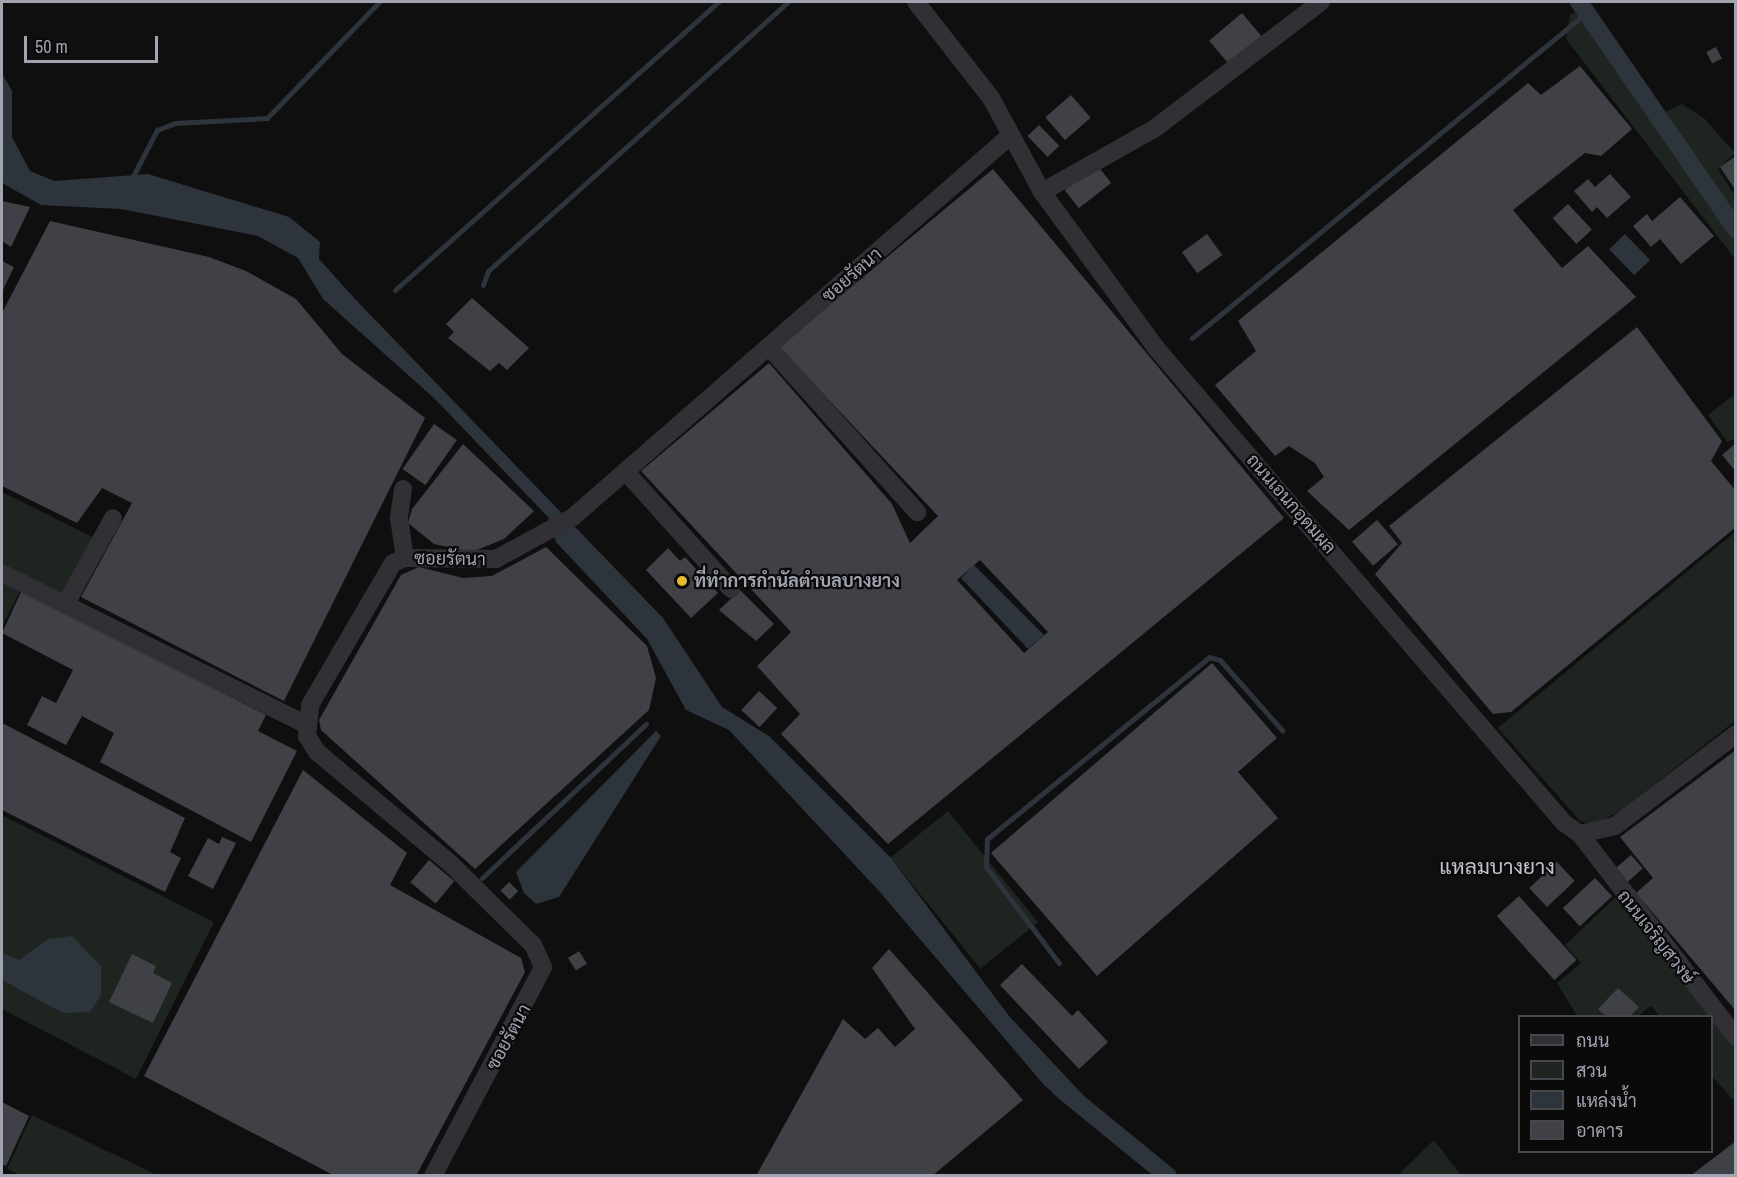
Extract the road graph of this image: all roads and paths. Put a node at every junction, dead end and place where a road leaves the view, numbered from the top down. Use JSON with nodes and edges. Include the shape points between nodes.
{"nodes":[{"id":1,"x":916,"y":2,"type":"edge"},
{"id":2,"x":1321,"y":2,"type":"edge"},
{"id":3,"x":1011,"y":135,"type":"junction"},
{"id":4,"x":1042,"y":192,"type":"junction"},
{"id":5,"x":769,"y":347,"type":"junction"},
{"id":6,"x":626,"y":472,"type":"junction"},
{"id":7,"x":403,"y":489,"type":"dead end"},
{"id":8,"x":917,"y":512,"type":"dead end"},
{"id":9,"x":113,"y":518,"type":"dead end"},
{"id":10,"x":405,"y":558,"type":"junction"},
{"id":11,"x":2,"y":573,"type":"edge"},
{"id":12,"x":731,"y":589,"type":"dead end"},
{"id":13,"x":65,"y":605,"type":"junction"},
{"id":14,"x":305,"y":724,"type":"junction"},
{"id":15,"x":1736,"y":734,"type":"edge"},
{"id":16,"x":1580,"y":834,"type":"junction"},
{"id":17,"x":1736,"y":1037,"type":"edge"},
{"id":18,"x":433,"y":1176,"type":"edge"}],
"edges":[{"from":1,"to":3,"type":"street","name":"ถนนเอนกอุดมผล","via":[[991,98]]},
{"from":2,"to":4,"type":"street","via":[[1154,129]]},
{"from":3,"to":4,"type":"street","name":"ถนนเอนกอุดมผล"},
{"from":3,"to":5,"type":"street","name":"ซอยรัตนา"},
{"from":4,"to":16,"type":"street","name":"ถนนเอนกอุดมผล","via":[[1156,348],[1549,807]]},
{"from":5,"to":6,"type":"street","name":"ซอยรัตนา"},
{"from":5,"to":8,"type":"street"},
{"from":6,"to":10,"type":"street","name":"ซอยรัตนา","via":[[573,517],[496,559]]},
{"from":6,"to":12,"type":"street"},
{"from":7,"to":10,"type":"street","via":[[399,518]]},
{"from":9,"to":13,"type":"street"},
{"from":10,"to":14,"type":"street","name":"ซอยรัตนา","via":[[384,573],[310,705]]},
{"from":11,"to":13,"type":"street"},
{"from":13,"to":14,"type":"street"},
{"from":14,"to":18,"type":"street","name":"ซอยรัตนา","via":[[317,752],[451,864],[533,945],[543,967]]},
{"from":15,"to":16,"type":"street","via":[[1615,826]]},
{"from":16,"to":17,"type":"street","name":"ถนนเจริญสวงษ์"}]}
